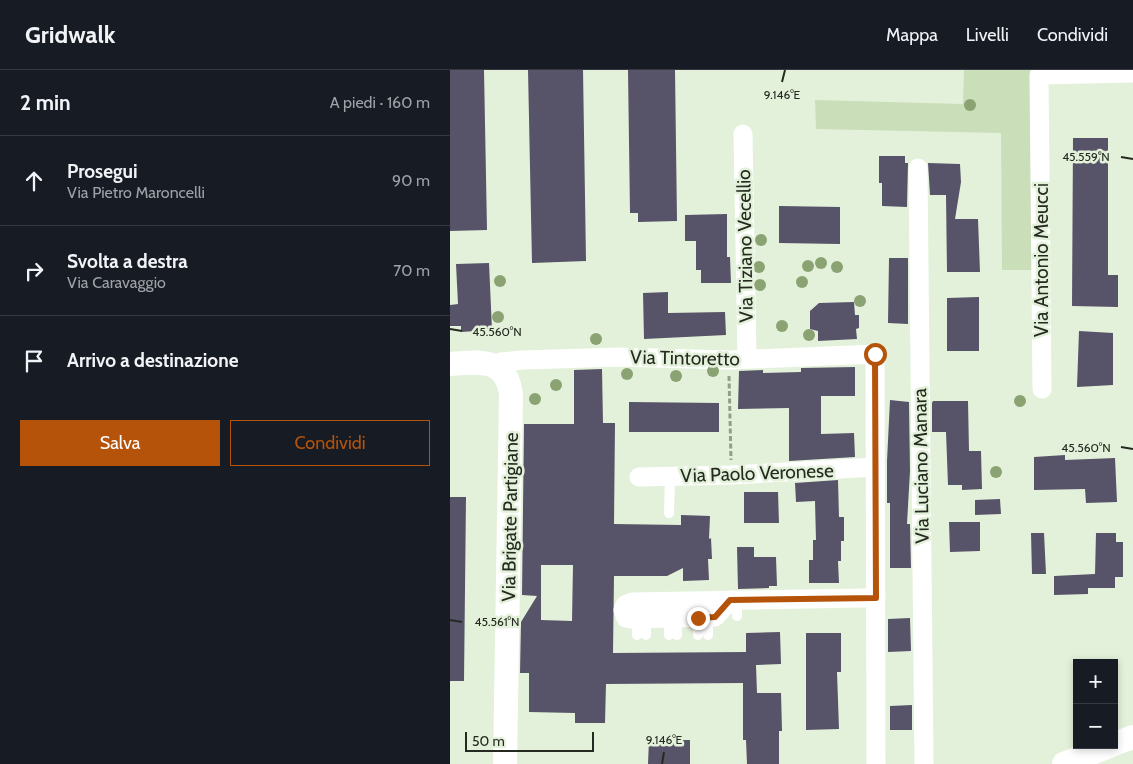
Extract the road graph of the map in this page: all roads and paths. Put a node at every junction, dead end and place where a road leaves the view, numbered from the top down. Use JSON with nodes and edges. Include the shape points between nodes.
{"nodes":[{"id":1,"x":1133,"y":73,"type":"edge"},
{"id":2,"x":743,"y":134,"type":"dead end"},
{"id":3,"x":918,"y":168,"type":"dead end"},
{"id":4,"x":738,"y":360,"type":"junction"},
{"id":5,"x":450,"y":364,"type":"edge"},
{"id":6,"x":495,"y":365,"type":"junction"},
{"id":7,"x":1042,"y":389,"type":"dead end"},
{"id":8,"x":875,"y":467,"type":"junction"},
{"id":9,"x":731,"y":475,"type":"junction"},
{"id":10,"x":670,"y":476,"type":"junction"},
{"id":11,"x":639,"y":477,"type":"dead end"},
{"id":12,"x":669,"y":513,"type":"dead end"},
{"id":13,"x":876,"y":598,"type":"junction"},
{"id":14,"x":735,"y":606,"type":"junction"},
{"id":15,"x":1133,"y":737,"type":"edge"},
{"id":16,"x":1118,"y":743,"type":"edge"},
{"id":17,"x":1103,"y":749,"type":"edge"},
{"id":18,"x":505,"y":764,"type":"edge"},
{"id":19,"x":876,"y":764,"type":"edge"},
{"id":20,"x":924,"y":764,"type":"edge"},
{"id":21,"x":1064,"y":764,"type":"edge"}],
"edges":[{"from":1,"to":7,"type":"street","name":"Via Antonio Meucci","via":[[1039,75]]},
{"from":2,"to":4,"type":"street","name":"Via Tiziano Vecellio"},
{"from":3,"to":20,"type":"street","name":"Via Luciano Manara"},
{"from":4,"to":6,"type":"street","name":"Via Tintoretto","via":[[619,356],[523,360]]},
{"from":4,"to":8,"type":"street","name":"Via Tintoretto","via":[[875,354]]},
{"from":4,"to":9,"type":"path"},
{"from":5,"to":6,"type":"street","via":[[478,362]]},
{"from":6,"to":18,"type":"street","name":"Via Brigate Partigiane","via":[[510,384],[512,408]]},
{"from":8,"to":9,"type":"street","name":"Via Paolo Veronese"},
{"from":8,"to":13,"type":"street"},
{"from":9,"to":10,"type":"street","name":"Via Paolo Veronese"},
{"from":10,"to":11,"type":"street","name":"Via Paolo Veronese"},
{"from":10,"to":12,"type":"lane"},
{"from":13,"to":14,"type":"street"},
{"from":13,"to":19,"type":"street"},
{"from":14,"to":14,"type":"street","via":[[703,626],[642,627],[626,618],[624,610],[625,605],[632,602]]},
{"from":15,"to":16,"type":"street"},
{"from":17,"to":21,"type":"street"}]}
